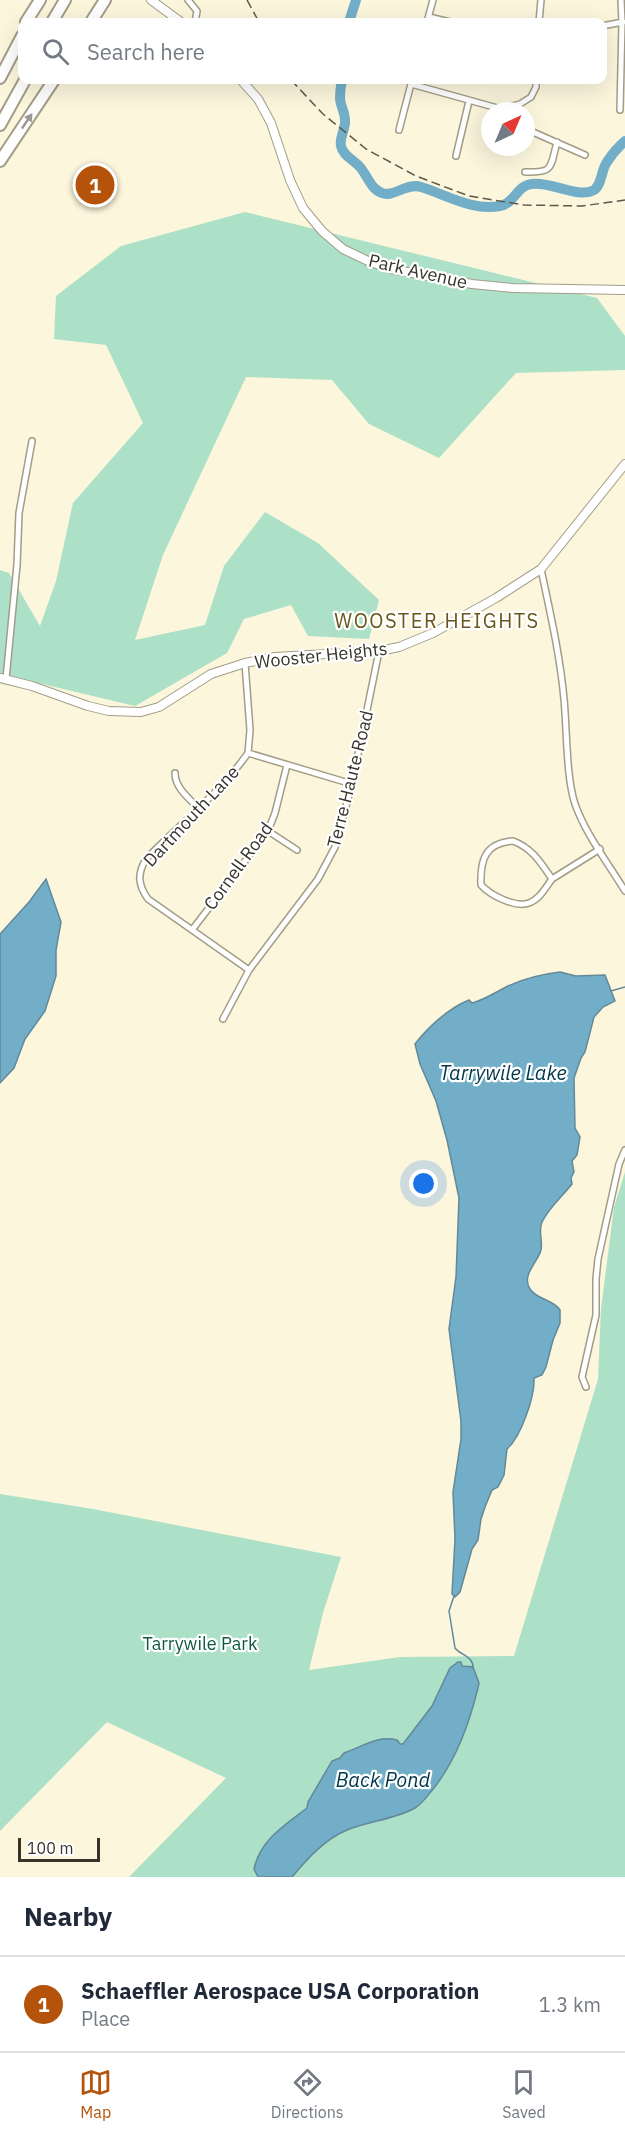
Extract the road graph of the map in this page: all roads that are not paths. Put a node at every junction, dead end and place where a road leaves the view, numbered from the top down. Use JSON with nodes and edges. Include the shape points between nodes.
{"nodes":[{"id":1,"x":40,"y":0,"type":"edge"},
{"id":2,"x":65,"y":0,"type":"edge"},
{"id":3,"x":105,"y":0,"type":"edge"},
{"id":4,"x":151,"y":0,"type":"edge"},
{"id":5,"x":188,"y":0,"type":"edge"},
{"id":6,"x":433,"y":0,"type":"edge"},
{"id":7,"x":541,"y":0,"type":"edge"},
{"id":8,"x":621,"y":0,"type":"edge"},
{"id":9,"x":29,"y":18,"type":"edge"},
{"id":10,"x":55,"y":18,"type":"edge"},
{"id":11,"x":94,"y":18,"type":"edge"},
{"id":12,"x":176,"y":18,"type":"edge"},
{"id":13,"x":196,"y":18,"type":"edge"},
{"id":14,"x":428,"y":18,"type":"edge"},
{"id":15,"x":539,"y":18,"type":"edge"},
{"id":16,"x":624,"y":22,"type":"edge"},
{"id":17,"x":607,"y":25,"type":"edge"},
{"id":18,"x":18,"y":33,"type":"edge"},
{"id":19,"x":18,"y":44,"type":"edge"},
{"id":20,"x":0,"y":62,"type":"edge"},
{"id":21,"x":0,"y":78,"type":"edge"},
{"id":22,"x":18,"y":80,"type":"edge"},
{"id":23,"x":23,"y":84,"type":"edge"},
{"id":24,"x":51,"y":84,"type":"edge"},
{"id":25,"x":245,"y":84,"type":"edge"},
{"id":26,"x":410,"y":84,"type":"edge"},
{"id":27,"x":417,"y":84,"type":"edge"},
{"id":28,"x":536,"y":84,"type":"edge"},
{"id":29,"x":469,"y":101,"type":"junction"},
{"id":30,"x":524,"y":102,"type":"edge"},
{"id":31,"x":481,"y":104,"type":"edge"},
{"id":32,"x":0,"y":111,"type":"edge"},
{"id":33,"x":620,"y":111,"type":"dead end"},
{"id":34,"x":0,"y":125,"type":"edge"},
{"id":35,"x":399,"y":130,"type":"dead end"},
{"id":36,"x":535,"y":133,"type":"edge"},
{"id":37,"x":558,"y":142,"type":"junction"},
{"id":38,"x":585,"y":155,"type":"dead end"},
{"id":39,"x":456,"y":156,"type":"dead end"},
{"id":40,"x":0,"y":161,"type":"edge"},
{"id":41,"x":525,"y":172,"type":"dead end"},
{"id":42,"x":625,"y":290,"type":"edge"},
{"id":43,"x":32,"y":441,"type":"dead end"},
{"id":44,"x":625,"y":464,"type":"edge"},
{"id":45,"x":541,"y":569,"type":"junction"},
{"id":46,"x":379,"y":651,"type":"junction"},
{"id":47,"x":245,"y":663,"type":"junction"},
{"id":48,"x":3,"y":679,"type":"edge"},
{"id":49,"x":248,"y":753,"type":"junction"},
{"id":50,"x":287,"y":765,"type":"junction"},
{"id":51,"x":175,"y":773,"type":"dead end"},
{"id":52,"x":352,"y":784,"type":"junction"},
{"id":53,"x":198,"y":808,"type":"junction"},
{"id":54,"x":268,"y":831,"type":"junction"},
{"id":55,"x":600,"y":849,"type":"junction"},
{"id":56,"x":297,"y":850,"type":"dead end"},
{"id":57,"x":552,"y":879,"type":"junction"},
{"id":58,"x":625,"y":891,"type":"edge"},
{"id":59,"x":192,"y":930,"type":"junction"},
{"id":60,"x":249,"y":970,"type":"junction"},
{"id":61,"x":223,"y":1019,"type":"dead end"},
{"id":62,"x":625,"y":1150,"type":"edge"},
{"id":63,"x":586,"y":1387,"type":"dead end"}],
"edges":[{"from":1,"to":9,"type":"highway"},
{"from":2,"to":10,"type":"highway"},
{"from":3,"to":11,"type":"highway"},
{"from":4,"to":12,"type":"main road"},
{"from":5,"to":13,"type":"street","via":[[197,11]]},
{"from":6,"to":14,"type":"street"},
{"from":7,"to":15,"type":"street"},
{"from":8,"to":16,"type":"street"},
{"from":16,"to":17,"type":"street"},
{"from":16,"to":33,"type":"street"},
{"from":18,"to":20,"type":"highway"},
{"from":19,"to":21,"type":"highway"},
{"from":22,"to":32,"type":"highway"},
{"from":23,"to":34,"type":"highway"},
{"from":40,"to":24,"type":"highway","one_way":true},
{"from":25,"to":42,"type":"main road","name":"Park Avenue","via":[[271,123],[303,208],[344,249],[392,269],[486,285]]},
{"from":26,"to":35,"type":"street"},
{"from":27,"to":29,"type":"street"},
{"from":28,"to":30,"type":"street"},
{"from":29,"to":31,"type":"street"},
{"from":29,"to":39,"type":"street"},
{"from":36,"to":37,"type":"street"},
{"from":37,"to":38,"type":"street"},
{"from":37,"to":41,"type":"street","via":[[548,170]]},
{"from":43,"to":48,"type":"street","via":[[19,513],[17,566]]},
{"from":44,"to":45,"type":"main road","name":"Wooster Heights"},
{"from":45,"to":46,"type":"main road","name":"Wooster Heights","via":[[433,633]]},
{"from":45,"to":55,"type":"street","via":[[560,666],[571,786],[581,818]]},
{"from":46,"to":47,"type":"main road","name":"Wooster Heights","via":[[296,655]]},
{"from":46,"to":52,"type":"street","name":"Terre Haute Road"},
{"from":47,"to":48,"type":"main road","name":"Wooster Heights","via":[[211,674],[159,707],[141,712],[88,706]]},
{"from":47,"to":49,"type":"street"},
{"from":49,"to":50,"type":"street"},
{"from":49,"to":53,"type":"street","name":"Dartmouth Lane"},
{"from":50,"to":52,"type":"street"},
{"from":50,"to":54,"type":"street","name":"Cornell Road"},
{"from":51,"to":53,"type":"street","via":[[178,786]]},
{"from":52,"to":60,"type":"street","name":"Terre Haute Road","via":[[327,864]]},
{"from":53,"to":59,"type":"street","name":"Dartmouth Lane","via":[[146,859],[139,878],[140,888],[148,899]]},
{"from":54,"to":56,"type":"street"},
{"from":54,"to":59,"type":"street","name":"Cornell Road"},
{"from":55,"to":57,"type":"street"},
{"from":55,"to":58,"type":"street"},
{"from":57,"to":57,"type":"street","via":[[525,845],[513,841],[493,846],[482,864],[481,885],[522,904],[531,903]]},
{"from":59,"to":60,"type":"street","name":"Dartmouth Lane"},
{"from":60,"to":61,"type":"street","name":"Terre Haute Road"},
{"from":62,"to":63,"type":"street","via":[[598,1259],[597,1315],[582,1377]]}]}
